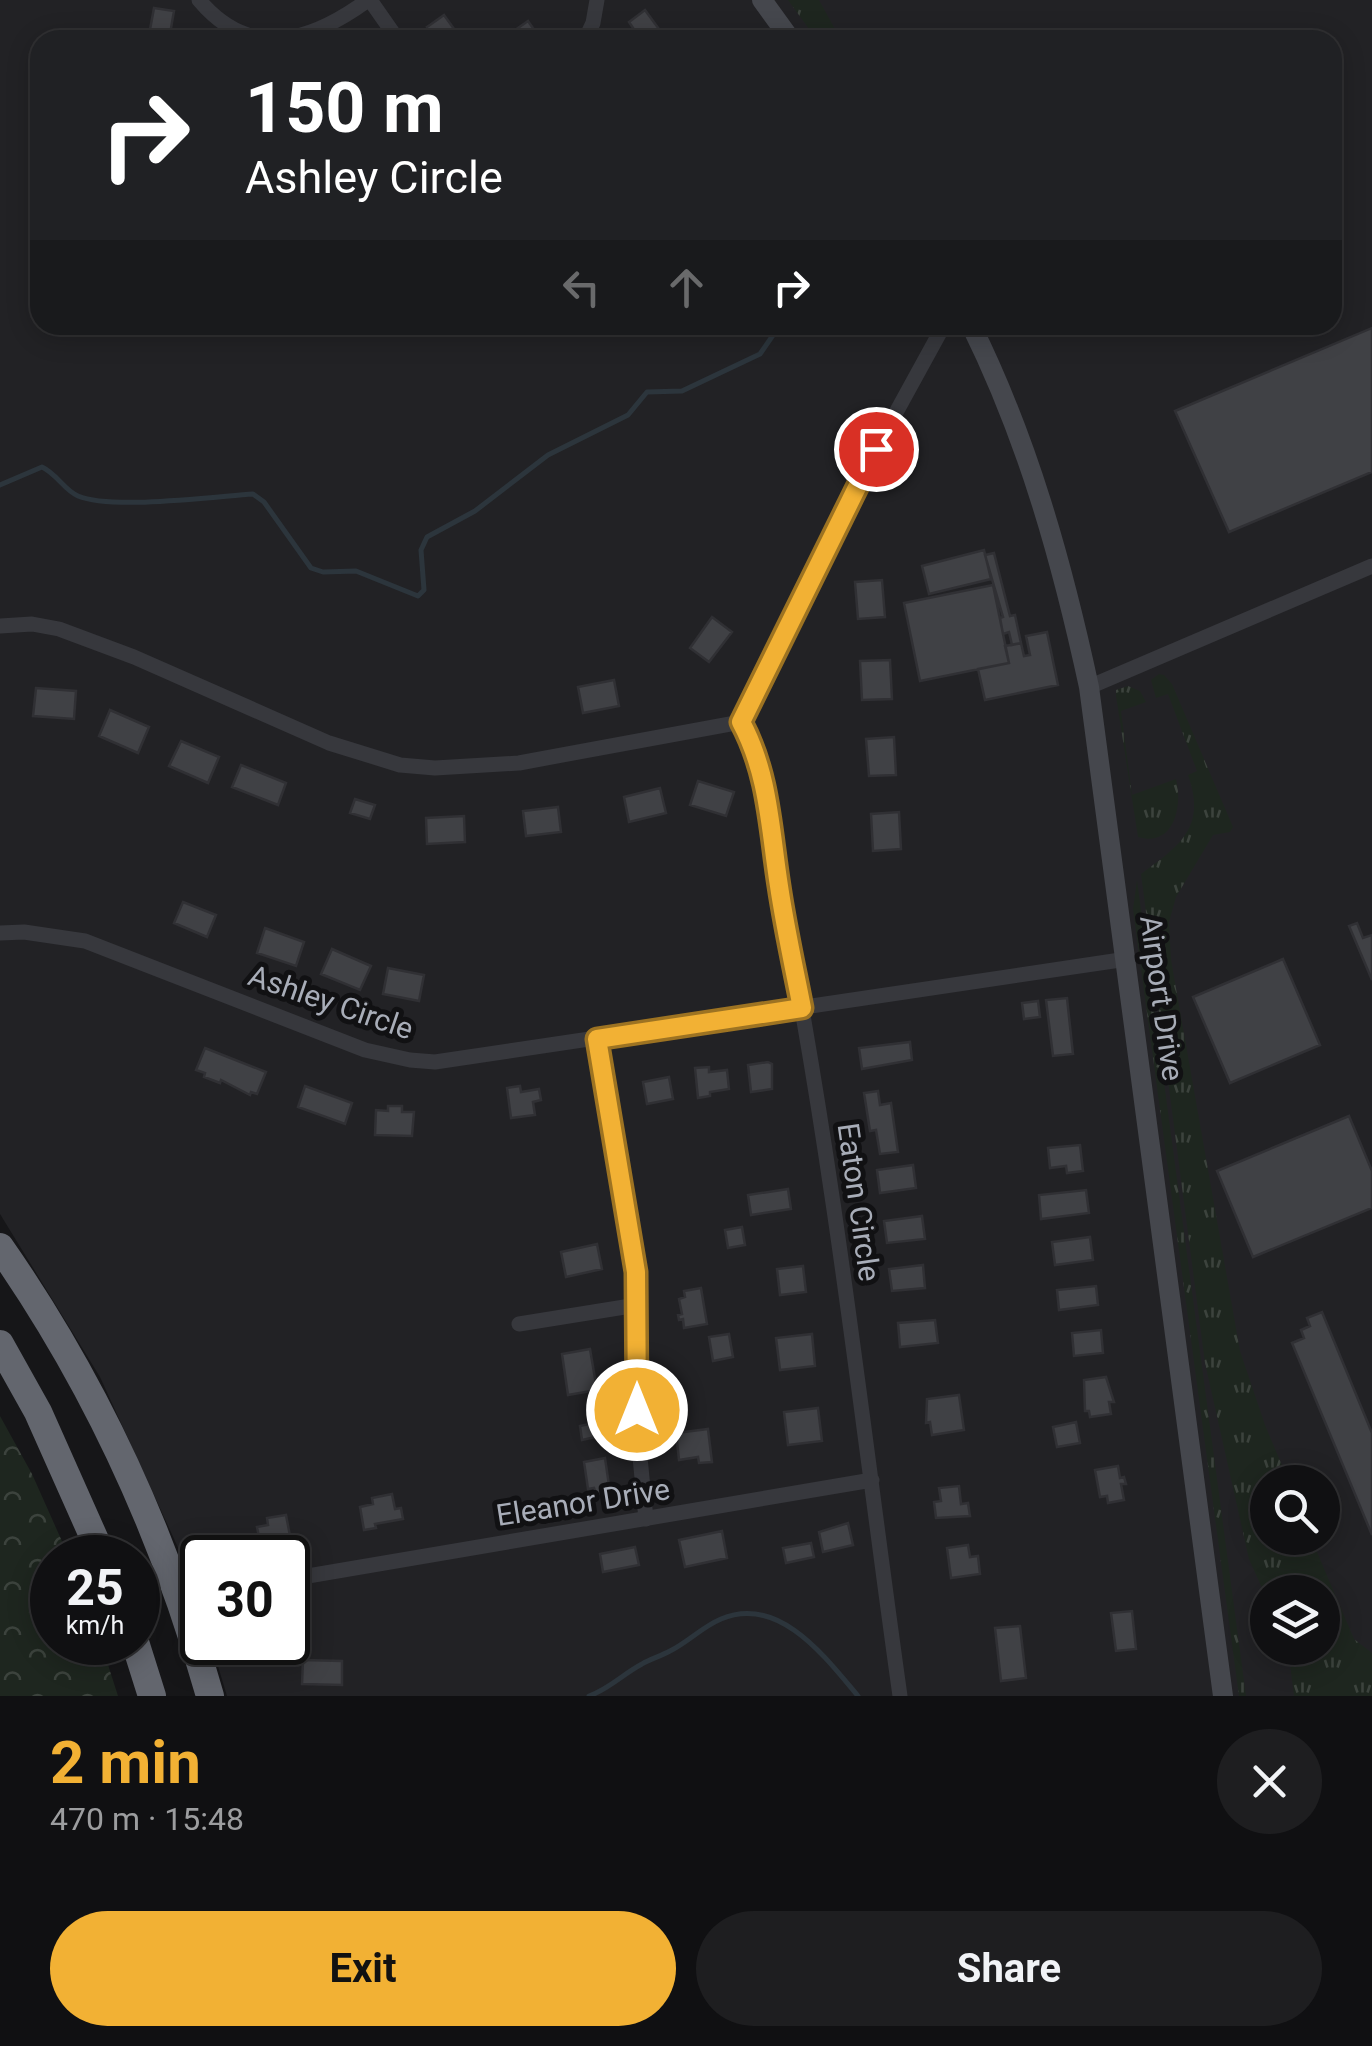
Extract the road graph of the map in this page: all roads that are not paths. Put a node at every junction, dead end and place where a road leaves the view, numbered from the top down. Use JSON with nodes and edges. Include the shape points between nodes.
{"nodes":[{"id":1,"x":199,"y":0,"type":"edge"},
{"id":2,"x":369,"y":0,"type":"edge"},
{"id":3,"x":597,"y":0,"type":"edge"},
{"id":4,"x":762,"y":0,"type":"edge"},
{"id":5,"x":233,"y":30,"type":"edge"},
{"id":6,"x":319,"y":30,"type":"edge"},
{"id":7,"x":391,"y":30,"type":"edge"},
{"id":8,"x":588,"y":30,"type":"edge"},
{"id":9,"x":784,"y":30,"type":"edge"},
{"id":10,"x":939,"y":335,"type":"edge"},
{"id":11,"x":975,"y":335,"type":"edge"},
{"id":12,"x":1372,"y":566,"type":"edge"},
{"id":13,"x":0,"y":626,"type":"edge"},
{"id":14,"x":1089,"y":687,"type":"junction"},
{"id":15,"x":741,"y":722,"type":"junction"},
{"id":16,"x":0,"y":933,"type":"edge"},
{"id":17,"x":1127,"y":958,"type":"junction"},
{"id":18,"x":802,"y":1008,"type":"junction"},
{"id":19,"x":597,"y":1039,"type":"junction"},
{"id":20,"x":0,"y":1246,"type":"edge"},
{"id":21,"x":637,"y":1306,"type":"junction"},
{"id":22,"x":520,"y":1324,"type":"dead end"},
{"id":23,"x":0,"y":1344,"type":"edge"},
{"id":24,"x":872,"y":1480,"type":"junction"},
{"id":25,"x":646,"y":1519,"type":"junction"},
{"id":26,"x":93,"y":1535,"type":"edge"},
{"id":27,"x":310,"y":1576,"type":"edge"},
{"id":28,"x":142,"y":1665,"type":"edge"},
{"id":29,"x":152,"y":1696,"type":"edge"},
{"id":30,"x":210,"y":1696,"type":"edge"},
{"id":31,"x":900,"y":1696,"type":"edge"},
{"id":32,"x":1223,"y":1696,"type":"edge"}],
"edges":[{"from":1,"to":5,"type":"street"},
{"from":2,"to":6,"type":"street"},
{"from":2,"to":7,"type":"street"},
{"from":3,"to":8,"type":"street"},
{"from":4,"to":9,"type":"street"},
{"from":10,"to":15,"type":"street"},
{"from":11,"to":14,"type":"street","name":"Airport Drive","via":[[1032,472]]},
{"from":12,"to":14,"type":"street"},
{"from":13,"to":15,"type":"street","via":[[59,630],[329,743],[400,765],[519,763]]},
{"from":14,"to":17,"type":"street","name":"Airport Drive"},
{"from":15,"to":18,"type":"street","name":"Eaton Circle","via":[[768,796]]},
{"from":16,"to":19,"type":"street","name":"Ashley Circle","via":[[85,940],[365,1050],[410,1060]]},
{"from":17,"to":18,"type":"street","name":"Ashley Circle"},
{"from":17,"to":32,"type":"street","name":"Airport Drive"},
{"from":18,"to":19,"type":"street","name":"Ashley Circle"},
{"from":18,"to":24,"type":"street","name":"Eaton Circle"},
{"from":19,"to":21,"type":"street"},
{"from":20,"to":30,"type":"highway","via":[[114,1442],[165,1559]]},
{"from":21,"to":22,"type":"street"},
{"from":21,"to":25,"type":"street"},
{"from":23,"to":26,"type":"highway"},
{"from":24,"to":25,"type":"street","name":"Eleanor Drive"},
{"from":24,"to":31,"type":"street","name":"Eaton Circle"},
{"from":25,"to":27,"type":"street","name":"Eleanor Drive"},
{"from":28,"to":29,"type":"highway"}]}
